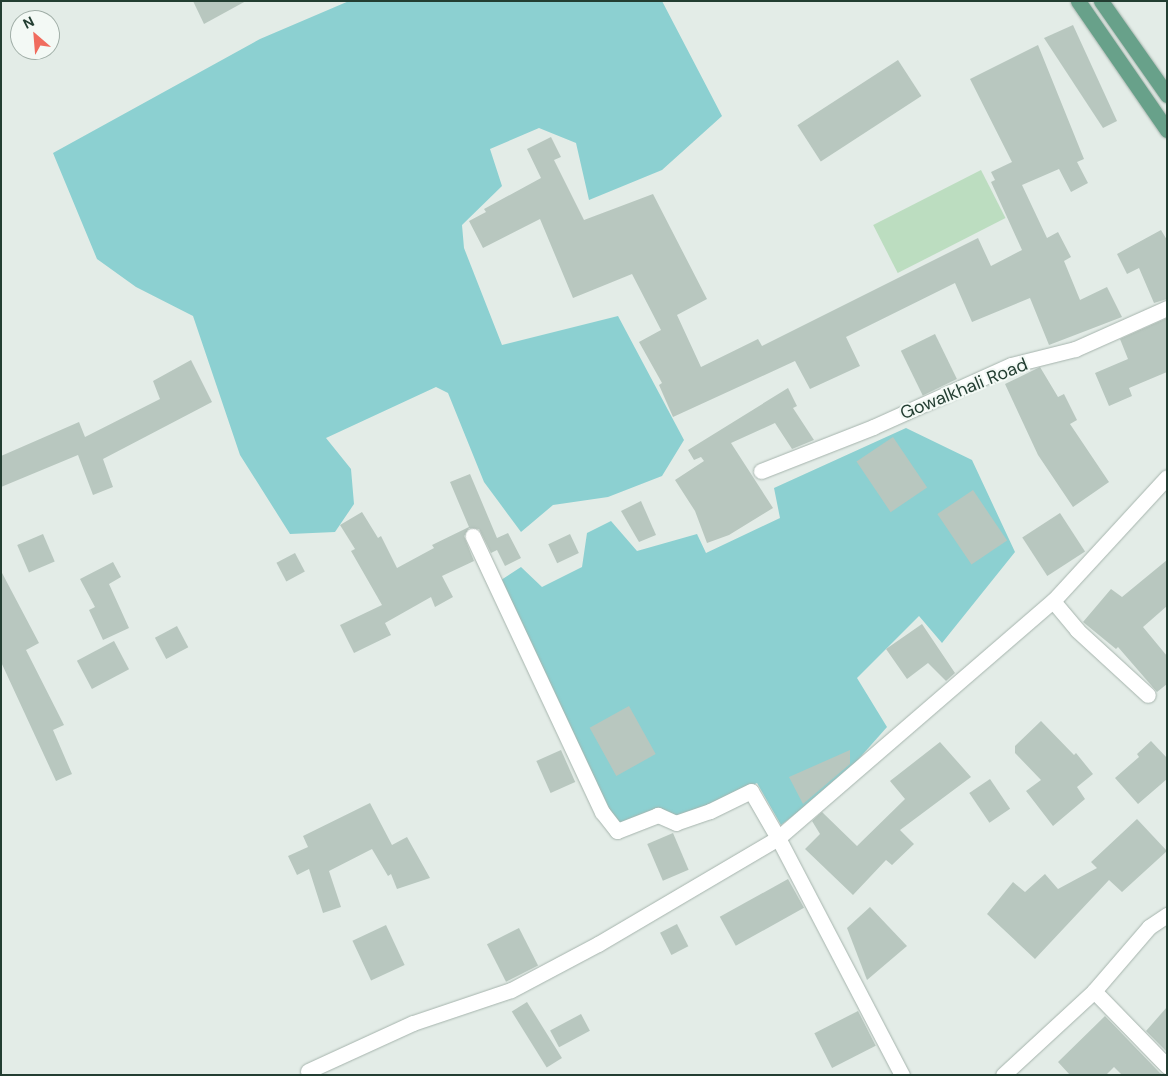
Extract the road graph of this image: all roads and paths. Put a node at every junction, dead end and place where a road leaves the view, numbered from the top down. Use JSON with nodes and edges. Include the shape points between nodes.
{"nodes":[{"id":1,"x":1078,"y":1,"type":"edge"},
{"id":2,"x":1101,"y":1,"type":"edge"},
{"id":3,"x":1167,"y":95,"type":"edge"},
{"id":4,"x":1167,"y":130,"type":"edge"},
{"id":5,"x":1167,"y":308,"type":"edge"},
{"id":6,"x":761,"y":471,"type":"dead end"},
{"id":7,"x":1167,"y":477,"type":"edge"},
{"id":8,"x":473,"y":536,"type":"dead end"},
{"id":9,"x":1053,"y":601,"type":"junction"},
{"id":10,"x":1148,"y":695,"type":"dead end"},
{"id":11,"x":778,"y":838,"type":"junction"},
{"id":12,"x":1167,"y":915,"type":"edge"},
{"id":13,"x":1094,"y":991,"type":"junction"},
{"id":14,"x":1167,"y":1066,"type":"edge"},
{"id":15,"x":308,"y":1071,"type":"dead end"},
{"id":16,"x":902,"y":1075,"type":"edge"},
{"id":17,"x":1003,"y":1075,"type":"edge"}],
"edges":[{"from":1,"to":4,"type":"main road"},
{"from":2,"to":3,"type":"main road"},
{"from":5,"to":6,"type":"street","name":"Gowalkhali Road","via":[[1075,349],[1011,365],[873,427]]},
{"from":7,"to":9,"type":"street"},
{"from":8,"to":11,"type":"street","via":[[602,812],[617,830],[658,816],[676,823],[751,791]]},
{"from":9,"to":10,"type":"street","via":[[1078,630]]},
{"from":9,"to":11,"type":"street"},
{"from":11,"to":15,"type":"street","via":[[598,944],[511,990],[414,1024]]},
{"from":11,"to":16,"type":"street"},
{"from":12,"to":13,"type":"street","via":[[1149,927]]},
{"from":13,"to":14,"type":"street"},
{"from":13,"to":17,"type":"street"}]}
